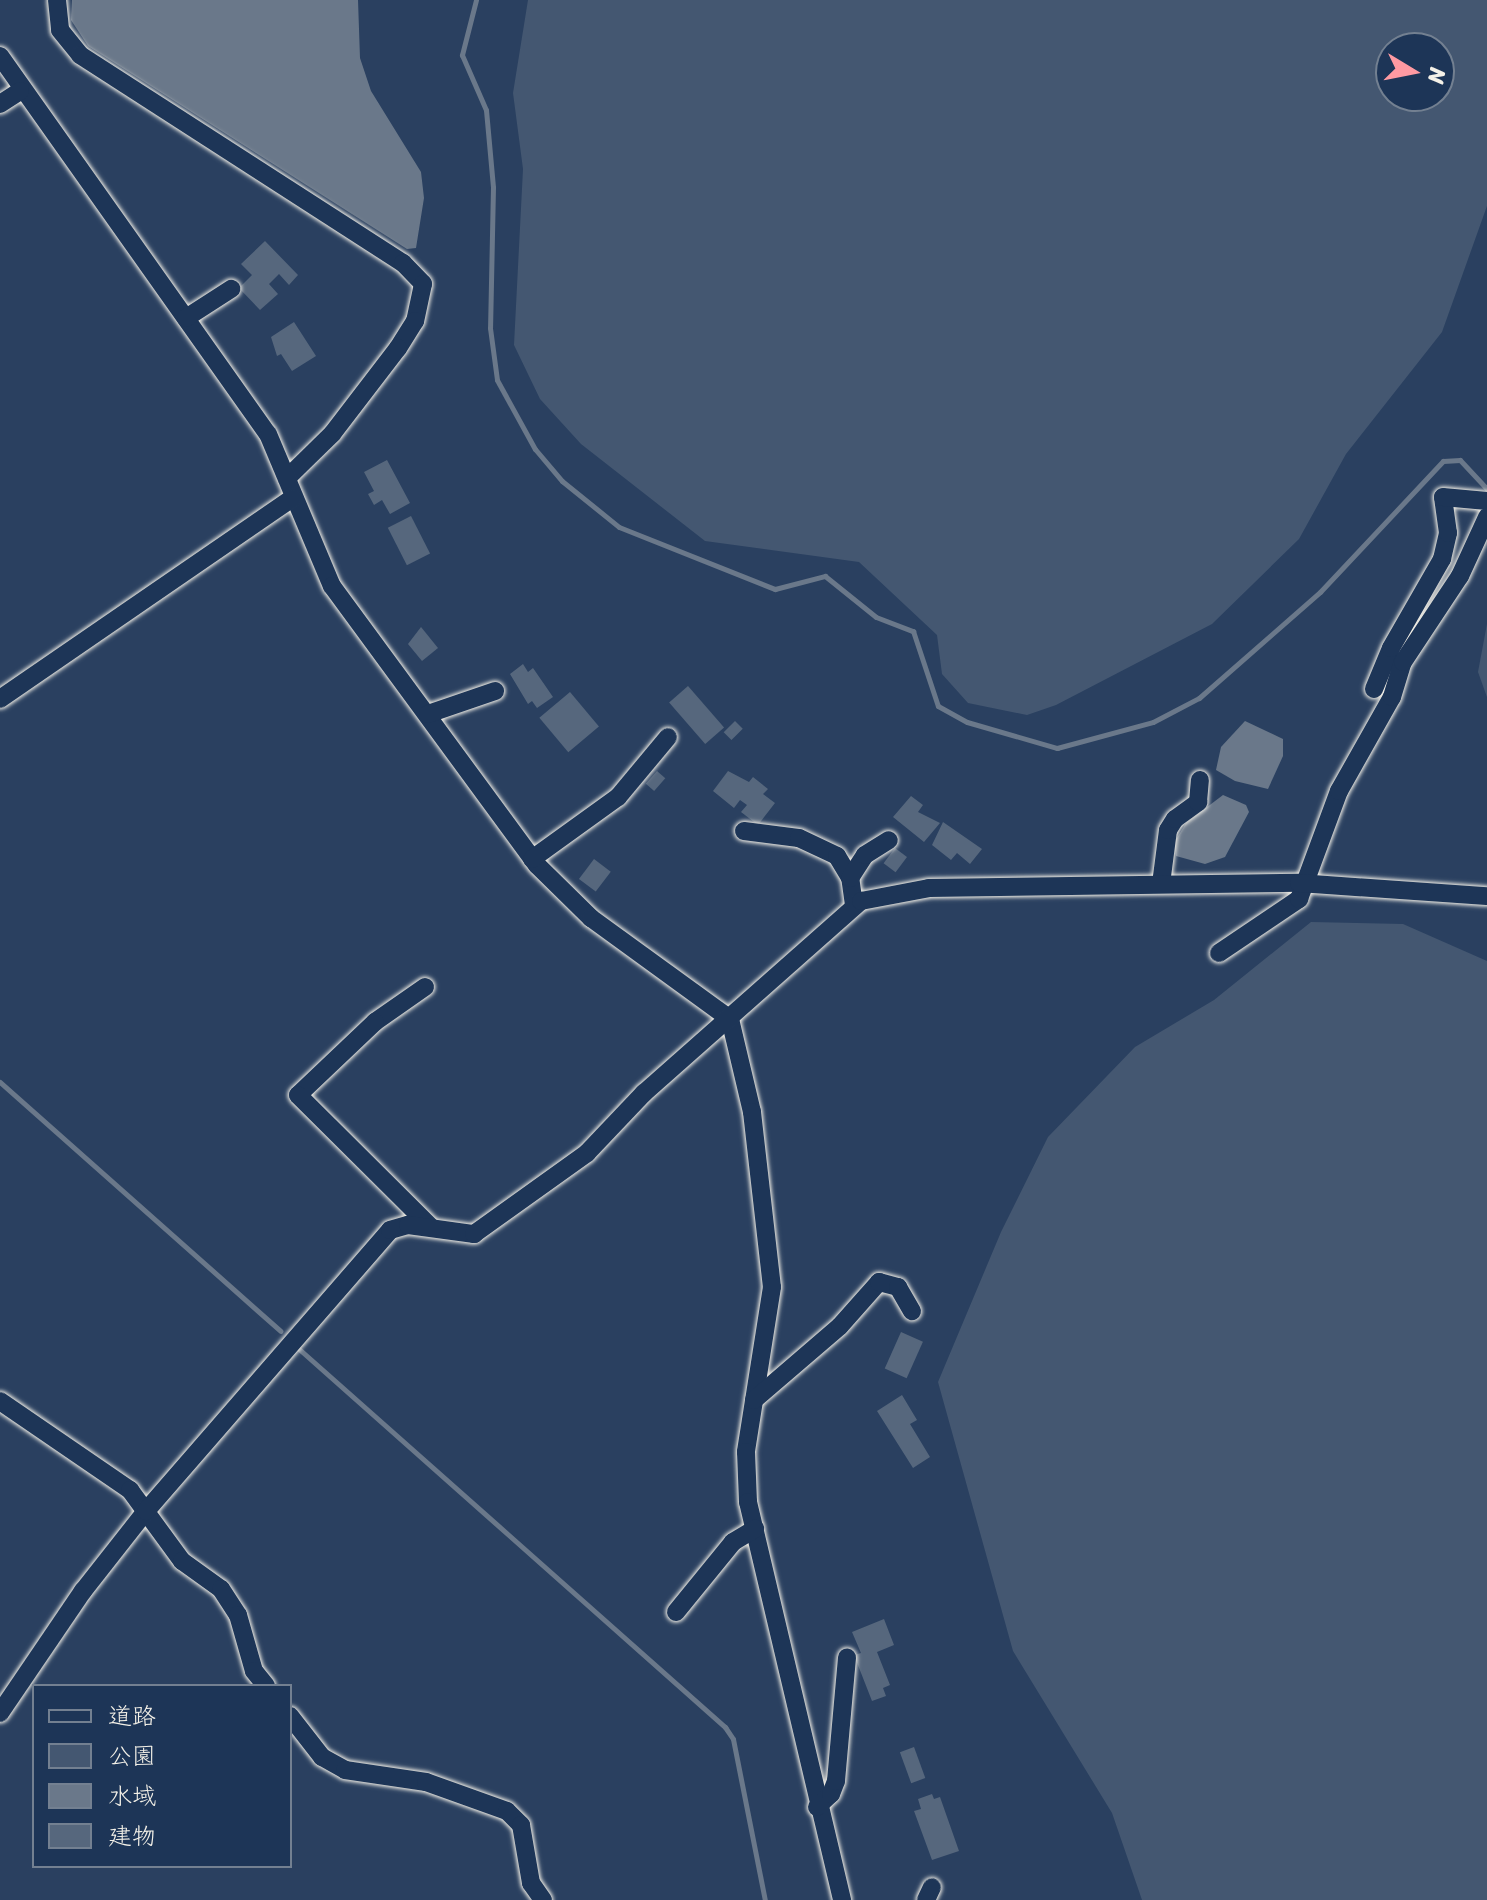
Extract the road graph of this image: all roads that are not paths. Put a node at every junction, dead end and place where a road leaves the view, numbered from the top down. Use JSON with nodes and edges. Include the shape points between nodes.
{"nodes":[{"id":1,"x":57,"y":0,"type":"edge"},
{"id":2,"x":0,"y":56,"type":"edge"},
{"id":3,"x":20,"y":91,"type":"junction"},
{"id":4,"x":0,"y":104,"type":"edge"},
{"id":5,"x":231,"y":289,"type":"dead end"},
{"id":6,"x":186,"y":318,"type":"junction"},
{"id":7,"x":287,"y":478,"type":"junction"},
{"id":8,"x":293,"y":498,"type":"junction"},
{"id":9,"x":1487,"y":501,"type":"edge"},
{"id":10,"x":1487,"y":517,"type":"edge"},
{"id":11,"x":1374,"y":689,"type":"dead end"},
{"id":12,"x":495,"y":691,"type":"dead end"},
{"id":13,"x":0,"y":699,"type":"edge"},
{"id":14,"x":428,"y":714,"type":"junction"},
{"id":15,"x":668,"y":737,"type":"dead end"},
{"id":16,"x":1200,"y":780,"type":"dead end"},
{"id":17,"x":744,"y":831,"type":"dead end"},
{"id":18,"x":889,"y":840,"type":"dead end"},
{"id":19,"x":532,"y":859,"type":"junction"},
{"id":20,"x":850,"y":878,"type":"junction"},
{"id":21,"x":1303,"y":883,"type":"junction"},
{"id":22,"x":1161,"y":884,"type":"junction"},
{"id":23,"x":1484,"y":897,"type":"edge"},
{"id":24,"x":854,"y":905,"type":"junction"},
{"id":25,"x":1219,"y":953,"type":"dead end"},
{"id":26,"x":425,"y":987,"type":"dead end"},
{"id":27,"x":730,"y":1019,"type":"junction"},
{"id":28,"x":431,"y":1227,"type":"junction"},
{"id":29,"x":912,"y":1311,"type":"dead end"},
{"id":30,"x":754,"y":1400,"type":"junction"},
{"id":31,"x":0,"y":1401,"type":"edge"},
{"id":32,"x":146,"y":1511,"type":"junction"},
{"id":33,"x":755,"y":1529,"type":"junction"},
{"id":34,"x":676,"y":1612,"type":"dead end"},
{"id":35,"x":847,"y":1657,"type":"dead end"},
{"id":36,"x":264,"y":1684,"type":"edge"},
{"id":37,"x":0,"y":1713,"type":"edge"},
{"id":38,"x":292,"y":1719,"type":"edge"},
{"id":39,"x":817,"y":1807,"type":"junction"},
{"id":40,"x":543,"y":1900,"type":"edge"},
{"id":41,"x":842,"y":1900,"type":"edge"}],
"edges":[{"from":1,"to":7,"type":"street","via":[[60,30],[80,55],[403,263],[423,284],[415,321],[398,348],[332,434]]},
{"from":2,"to":3,"type":"street"},
{"from":3,"to":4,"type":"street"},
{"from":3,"to":6,"type":"street"},
{"from":5,"to":6,"type":"street"},
{"from":6,"to":7,"type":"street","via":[[268,434]]},
{"from":7,"to":8,"type":"street"},
{"from":8,"to":13,"type":"street"},
{"from":8,"to":14,"type":"street","via":[[332,586]]},
{"from":9,"to":11,"type":"street","via":[[1443,497],[1448,533],[1442,559]]},
{"from":10,"to":21,"type":"street","via":[[1460,576],[1403,662],[1392,697],[1333,805]]},
{"from":12,"to":14,"type":"street"},
{"from":14,"to":19,"type":"street"},
{"from":15,"to":19,"type":"street","via":[[618,797]]},
{"from":16,"to":22,"type":"street","via":[[1198,802],[1168,830]]},
{"from":17,"to":20,"type":"street","via":[[799,838],[837,856]]},
{"from":18,"to":20,"type":"street","via":[[865,855]]},
{"from":19,"to":27,"type":"street","via":[[591,918]]},
{"from":20,"to":24,"type":"street"},
{"from":21,"to":22,"type":"street"},
{"from":21,"to":23,"type":"street"},
{"from":21,"to":25,"type":"street","via":[[1299,899]]},
{"from":22,"to":24,"type":"street","via":[[929,888]]},
{"from":24,"to":27,"type":"street"},
{"from":26,"to":28,"type":"street","via":[[375,1022],[298,1095]]},
{"from":27,"to":28,"type":"street","via":[[644,1093],[587,1153],[474,1234]]},
{"from":27,"to":30,"type":"street","via":[[752,1112],[772,1287]]},
{"from":28,"to":32,"type":"street","via":[[390,1230]]},
{"from":29,"to":30,"type":"street","via":[[898,1287],[879,1282],[840,1326]]},
{"from":30,"to":33,"type":"street","via":[[746,1452]]},
{"from":31,"to":32,"type":"street","via":[[101,1467]]},
{"from":32,"to":36,"type":"street","via":[[182,1561],[221,1589],[238,1615],[254,1671]]},
{"from":32,"to":37,"type":"street","via":[[83,1591]]},
{"from":33,"to":34,"type":"street","via":[[733,1542]]},
{"from":33,"to":39,"type":"street"},
{"from":35,"to":39,"type":"street","via":[[836,1781]]},
{"from":38,"to":40,"type":"street","via":[[322,1757],[345,1770],[426,1782],[507,1811],[521,1825],[531,1883]]},
{"from":39,"to":41,"type":"street"}]}
